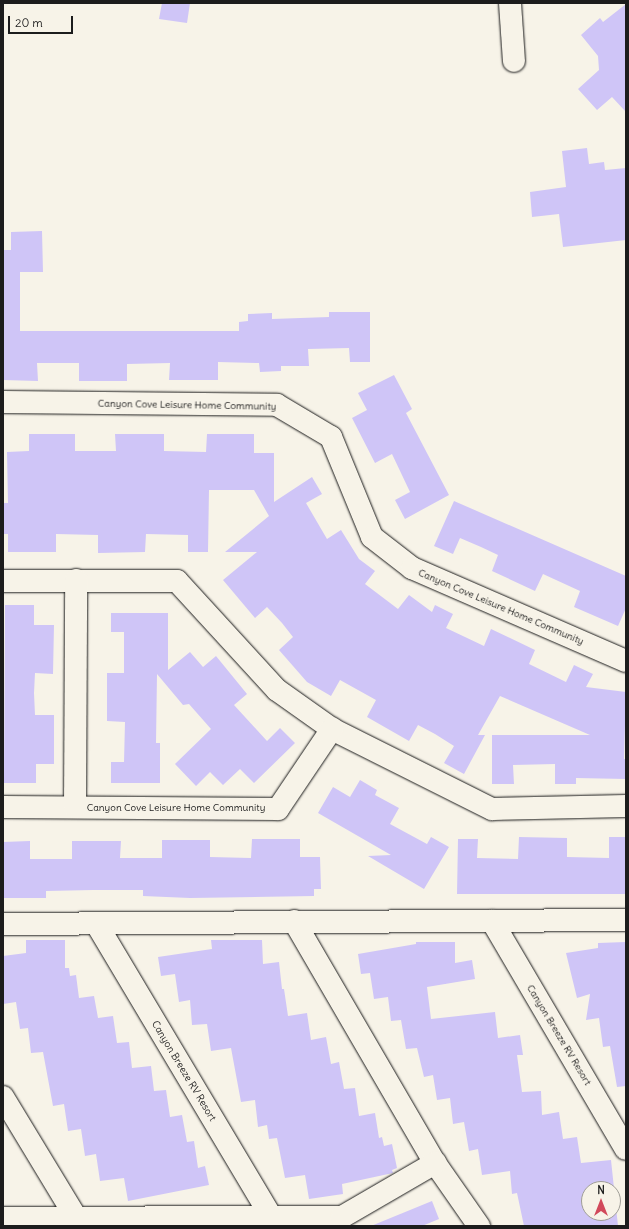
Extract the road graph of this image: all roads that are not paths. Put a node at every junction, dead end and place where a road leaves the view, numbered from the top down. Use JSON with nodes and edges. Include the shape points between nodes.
{"nodes":[{"id":1,"x":510,"y":3,"type":"edge"},
{"id":2,"x":514,"y":61,"type":"dead end"},
{"id":3,"x":3,"y":402,"type":"edge"},
{"id":4,"x":76,"y":580,"type":"junction"},
{"id":5,"x":3,"y":581,"type":"edge"},
{"id":6,"x":626,"y":661,"type":"edge"},
{"id":7,"x":332,"y":729,"type":"junction"},
{"id":8,"x":626,"y":806,"type":"edge"},
{"id":9,"x":3,"y":807,"type":"edge"},
{"id":10,"x":75,"y":807,"type":"junction"},
{"id":11,"x":626,"y":920,"type":"edge"},
{"id":12,"x":294,"y":921,"type":"junction"},
{"id":13,"x":492,"y":921,"type":"junction"},
{"id":14,"x":96,"y":923,"type":"junction"},
{"id":15,"x":3,"y":924,"type":"edge"},
{"id":16,"x":3,"y":1097,"type":"edge"},
{"id":17,"x":626,"y":1149,"type":"edge"},
{"id":18,"x":435,"y":1163,"type":"junction"},
{"id":19,"x":75,"y":1216,"type":"junction"},
{"id":20,"x":3,"y":1218,"type":"edge"},
{"id":21,"x":272,"y":1218,"type":"junction"},
{"id":22,"x":479,"y":1226,"type":"edge"}],
"edges":[{"from":1,"to":2,"type":"street"},
{"from":3,"to":6,"type":"street","name":"Canyon Cove Leisure Home Community","via":[[277,405],[331,437],[372,536],[412,568]]},
{"from":4,"to":5,"type":"street"},
{"from":4,"to":7,"type":"street","via":[[177,581],[277,690]]},
{"from":4,"to":10,"type":"street","name":"Canyon Cove Leisure Home Community"},
{"from":7,"to":8,"type":"street","via":[[492,809]]},
{"from":7,"to":10,"type":"street","name":"Canyon Cove Leisure Home Community","via":[[278,809]]},
{"from":9,"to":10,"type":"street","name":"Canyon Cove Leisure Home Community"},
{"from":11,"to":13,"type":"street"},
{"from":12,"to":13,"type":"street"},
{"from":12,"to":14,"type":"street"},
{"from":12,"to":18,"type":"street"},
{"from":13,"to":17,"type":"street","name":"Canyon Breeze RV Resort"},
{"from":14,"to":15,"type":"street"},
{"from":14,"to":21,"type":"street","name":"Canyon Breeze RV Resort"},
{"from":16,"to":19,"type":"street"},
{"from":18,"to":21,"type":"street","via":[[342,1217]]},
{"from":18,"to":22,"type":"street"},
{"from":19,"to":20,"type":"street"},
{"from":19,"to":21,"type":"street"}]}
